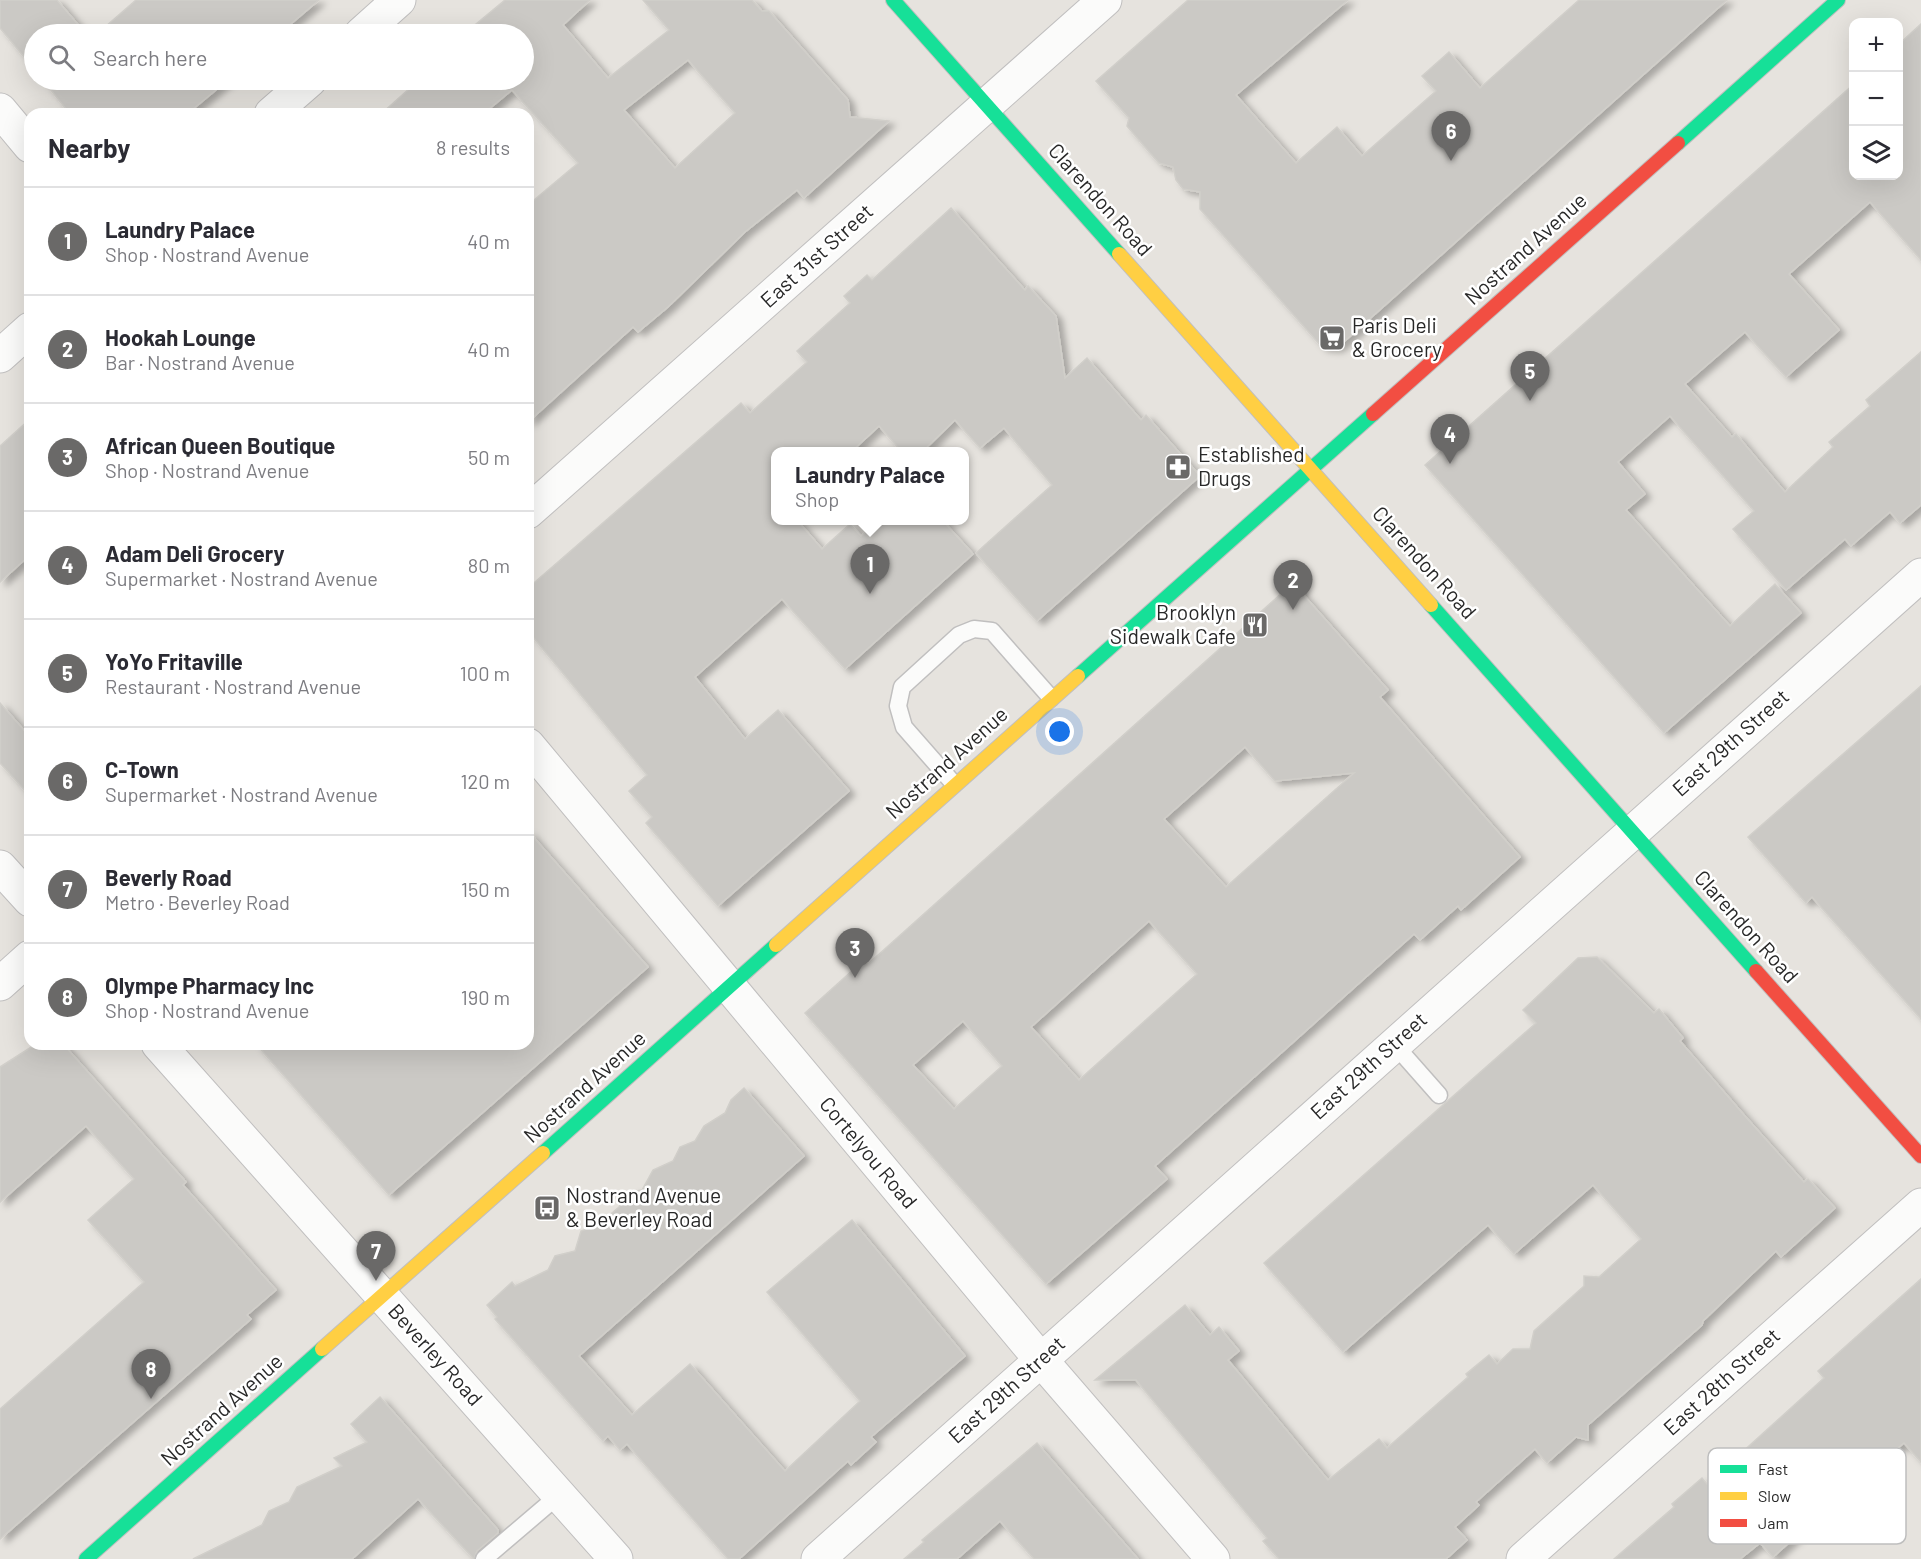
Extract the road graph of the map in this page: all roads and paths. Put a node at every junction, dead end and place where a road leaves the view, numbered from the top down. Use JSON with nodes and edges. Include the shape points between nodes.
{"nodes":[{"id":1,"x":399,"y":0,"type":"edge"},
{"id":2,"x":893,"y":0,"type":"edge"},
{"id":3,"x":1105,"y":0,"type":"edge"},
{"id":4,"x":1838,"y":0,"type":"edge"},
{"id":5,"x":372,"y":24,"type":"edge"},
{"id":6,"x":299,"y":90,"type":"edge"},
{"id":7,"x":987,"y":105,"type":"junction"},
{"id":8,"x":278,"y":108,"type":"edge"},
{"id":9,"x":0,"y":110,"type":"edge"},
{"id":10,"x":24,"y":139,"type":"edge"},
{"id":11,"x":24,"y":334,"type":"edge"},
{"id":12,"x":0,"y":356,"type":"edge"},
{"id":13,"x":1312,"y":468,"type":"junction"},
{"id":14,"x":534,"y":507,"type":"edge"},
{"id":15,"x":1921,"y":574,"type":"edge"},
{"id":16,"x":1051,"y":698,"type":"junction"},
{"id":17,"x":534,"y":752,"type":"edge"},
{"id":18,"x":954,"y":784,"type":"junction"},
{"id":19,"x":1633,"y":830,"type":"junction"},
{"id":20,"x":0,"y":867,"type":"edge"},
{"id":21,"x":24,"y":893,"type":"edge"},
{"id":22,"x":24,"y":962,"type":"edge"},
{"id":23,"x":0,"y":984,"type":"edge"},
{"id":24,"x":729,"y":987,"type":"junction"},
{"id":25,"x":1394,"y":1044,"type":"junction"},
{"id":26,"x":163,"y":1050,"type":"edge"},
{"id":27,"x":1439,"y":1095,"type":"dead end"},
{"id":28,"x":1921,"y":1156,"type":"edge"},
{"id":29,"x":1921,"y":1205,"type":"edge"},
{"id":30,"x":382,"y":1296,"type":"junction"},
{"id":31,"x":1041,"y":1360,"type":"junction"},
{"id":32,"x":559,"y":1495,"type":"junction"},
{"id":33,"x":86,"y":1559,"type":"edge"},
{"id":34,"x":483,"y":1559,"type":"edge"},
{"id":35,"x":616,"y":1559,"type":"edge"},
{"id":36,"x":818,"y":1559,"type":"edge"},
{"id":37,"x":1213,"y":1559,"type":"edge"},
{"id":38,"x":1523,"y":1559,"type":"edge"}],
"edges":[{"from":1,"to":5,"type":"street"},
{"from":2,"to":7,"type":"main road","name":"Clarendon Road"},
{"from":3,"to":7,"type":"street","name":"East 31st Street"},
{"from":4,"to":13,"type":"main road","name":"Nostrand Avenue"},
{"from":6,"to":8,"type":"street"},
{"from":7,"to":13,"type":"main road","name":"Clarendon Road"},
{"from":7,"to":14,"type":"street","name":"East 31st Street"},
{"from":9,"to":10,"type":"street"},
{"from":11,"to":12,"type":"street"},
{"from":13,"to":16,"type":"main road","name":"Nostrand Avenue"},
{"from":13,"to":19,"type":"main road","name":"Clarendon Road"},
{"from":15,"to":19,"type":"street","name":"East 29th Street"},
{"from":16,"to":18,"type":"main road","name":"Nostrand Avenue"},
{"from":16,"to":18,"type":"lane","via":[[992,631],[974,628],[959,635],[903,687],[898,706],[904,727]]},
{"from":17,"to":24,"type":"street","name":"Cortelyou Road"},
{"from":18,"to":24,"type":"main road","name":"Nostrand Avenue"},
{"from":19,"to":25,"type":"street","name":"East 29th Street"},
{"from":19,"to":28,"type":"main road","name":"Clarendon Road"},
{"from":20,"to":21,"type":"street"},
{"from":22,"to":23,"type":"street"},
{"from":24,"to":30,"type":"main road","name":"Nostrand Avenue"},
{"from":24,"to":31,"type":"street","name":"Cortelyou Road"},
{"from":25,"to":27,"type":"lane"},
{"from":25,"to":31,"type":"street","name":"East 29th Street"},
{"from":26,"to":30,"type":"street","name":"Beverley Road"},
{"from":29,"to":38,"type":"street","name":"East 28th Street"},
{"from":30,"to":32,"type":"street","name":"Beverley Road"},
{"from":30,"to":33,"type":"main road","name":"Nostrand Avenue"},
{"from":31,"to":36,"type":"street","name":"East 29th Street"},
{"from":31,"to":37,"type":"street","name":"Cortelyou Road"},
{"from":32,"to":34,"type":"lane"},
{"from":32,"to":35,"type":"street","name":"Beverley Road"}]}
